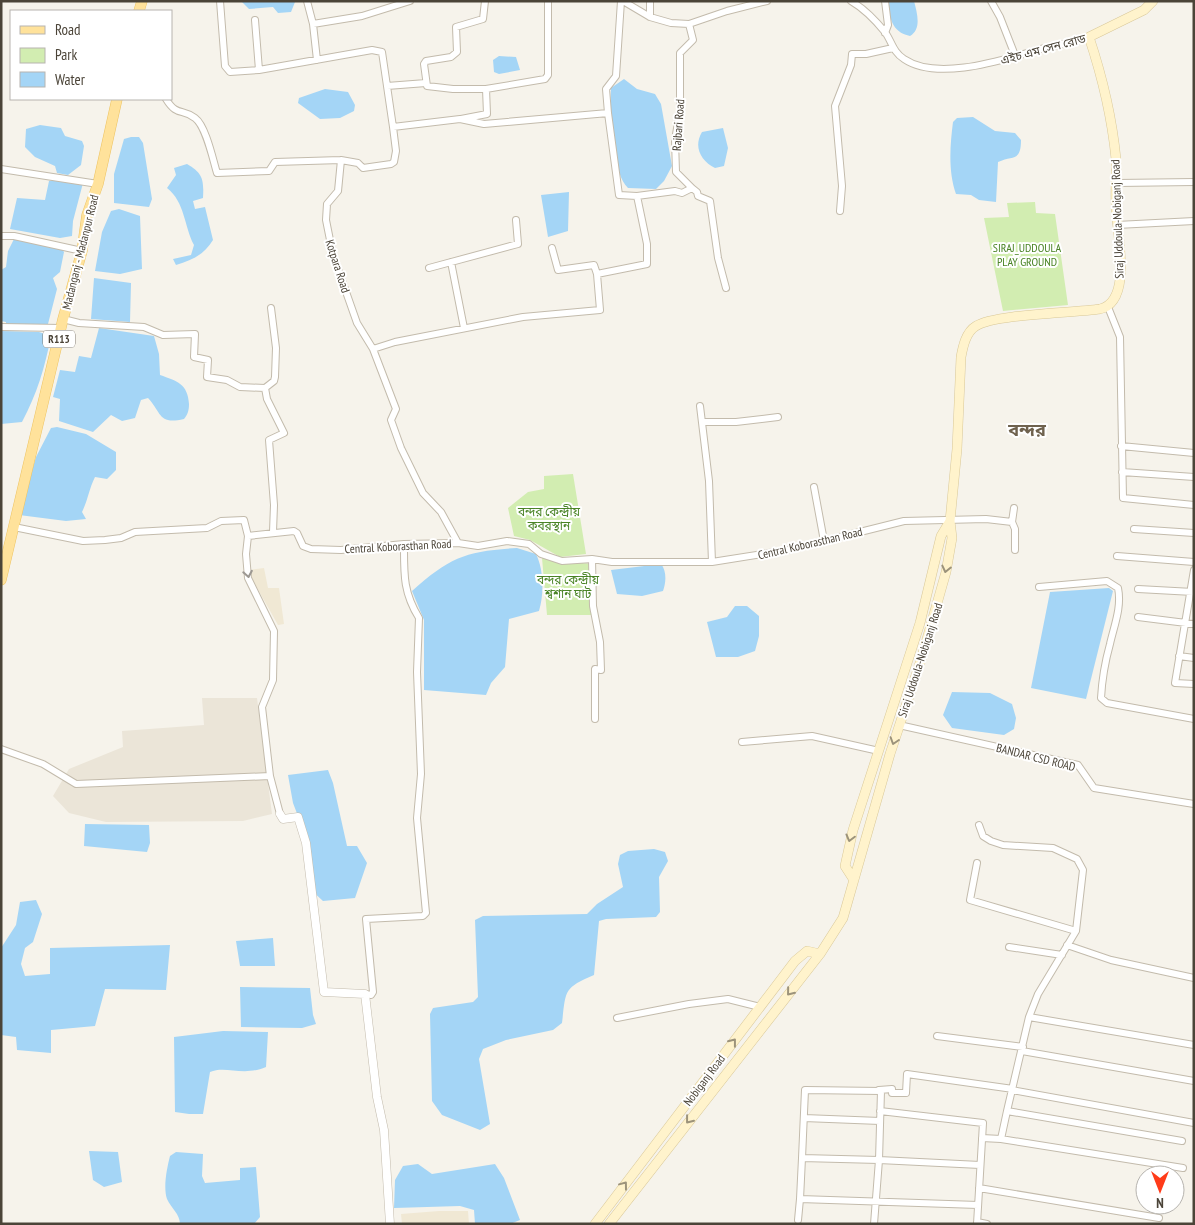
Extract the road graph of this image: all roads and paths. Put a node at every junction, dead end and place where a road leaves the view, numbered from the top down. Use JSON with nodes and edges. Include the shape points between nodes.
{"nodes":[{"id":1,"x":220,"y":1,"type":"edge"},
{"id":2,"x":307,"y":1,"type":"edge"},
{"id":3,"x":410,"y":1,"type":"edge"},
{"id":4,"x":485,"y":1,"type":"edge"},
{"id":5,"x":548,"y":1,"type":"edge"},
{"id":6,"x":622,"y":1,"type":"edge"},
{"id":7,"x":650,"y":1,"type":"edge"},
{"id":8,"x":766,"y":1,"type":"edge"},
{"id":9,"x":851,"y":1,"type":"edge"},
{"id":10,"x":885,"y":1,"type":"edge"},
{"id":11,"x":991,"y":1,"type":"edge"},
{"id":12,"x":1152,"y":1,"type":"edge"},
{"id":13,"x":650,"y":17,"type":"junction"},
{"id":14,"x":256,"y":20,"type":"dead end"},
{"id":15,"x":312,"y":24,"type":"junction"},
{"id":16,"x":689,"y":24,"type":"junction"},
{"id":17,"x":886,"y":33,"type":"junction"},
{"id":18,"x":1089,"y":37,"type":"junction"},
{"id":19,"x":892,"y":48,"type":"junction"},
{"id":20,"x":1016,"y":58,"type":"junction"},
{"id":21,"x":317,"y":60,"type":"junction"},
{"id":22,"x":259,"y":70,"type":"junction"},
{"id":23,"x":426,"y":83,"type":"junction"},
{"id":24,"x":387,"y":86,"type":"junction"},
{"id":25,"x":486,"y":89,"type":"junction"},
{"id":26,"x":118,"y":100,"type":"edge"},
{"id":27,"x":167,"y":100,"type":"edge"},
{"id":28,"x":608,"y":113,"type":"junction"},
{"id":29,"x":460,"y":119,"type":"junction"},
{"id":30,"x":393,"y":127,"type":"junction"},
{"id":31,"x":341,"y":160,"type":"junction"},
{"id":32,"x":1,"y":169,"type":"edge"},
{"id":33,"x":1194,"y":182,"type":"edge"},
{"id":34,"x":1117,"y":183,"type":"junction"},
{"id":35,"x":98,"y":184,"type":"junction"},
{"id":36,"x":692,"y":188,"type":"junction"},
{"id":37,"x":637,"y":196,"type":"junction"},
{"id":38,"x":840,"y":211,"type":"dead end"},
{"id":39,"x":516,"y":220,"type":"dead end"},
{"id":40,"x":1194,"y":221,"type":"edge"},
{"id":41,"x":1118,"y":225,"type":"junction"},
{"id":42,"x":1,"y":236,"type":"edge"},
{"id":43,"x":552,"y":248,"type":"dead end"},
{"id":44,"x":82,"y":251,"type":"junction"},
{"id":45,"x":451,"y":262,"type":"junction"},
{"id":46,"x":429,"y":268,"type":"dead end"},
{"id":47,"x":597,"y":274,"type":"junction"},
{"id":48,"x":726,"y":288,"type":"dead end"},
{"id":49,"x":1108,"y":307,"type":"junction"},
{"id":50,"x":270,"y":308,"type":"dead end"},
{"id":51,"x":62,"y":324,"type":"junction"},
{"id":52,"x":1,"y":327,"type":"edge"},
{"id":53,"x":464,"y":328,"type":"junction"},
{"id":54,"x":373,"y":349,"type":"junction"},
{"id":55,"x":264,"y":388,"type":"junction"},
{"id":56,"x":700,"y":406,"type":"dead end"},
{"id":57,"x":778,"y":417,"type":"dead end"},
{"id":58,"x":702,"y":422,"type":"junction"},
{"id":59,"x":1121,"y":446,"type":"junction"},
{"id":60,"x":1194,"y":453,"type":"edge"},
{"id":61,"x":1122,"y":472,"type":"junction"},
{"id":62,"x":1194,"y":477,"type":"edge"},
{"id":63,"x":814,"y":487,"type":"dead end"},
{"id":64,"x":1194,"y":505,"type":"edge"},
{"id":65,"x":1014,"y":508,"type":"dead end"},
{"id":66,"x":950,"y":521,"type":"junction"},
{"id":67,"x":1012,"y":522,"type":"junction"},
{"id":68,"x":14,"y":527,"type":"junction"},
{"id":69,"x":1134,"y":529,"type":"dead end"},
{"id":70,"x":273,"y":532,"type":"junction"},
{"id":71,"x":1194,"y":533,"type":"edge"},
{"id":72,"x":248,"y":536,"type":"junction"},
{"id":73,"x":824,"y":541,"type":"junction"},
{"id":74,"x":458,"y":543,"type":"junction"},
{"id":75,"x":404,"y":544,"type":"junction"},
{"id":76,"x":1015,"y":550,"type":"dead end"},
{"id":77,"x":1117,"y":556,"type":"dead end"},
{"id":78,"x":592,"y":559,"type":"junction"},
{"id":79,"x":712,"y":562,"type":"junction"},
{"id":80,"x":1194,"y":562,"type":"edge"},
{"id":81,"x":1194,"y":570,"type":"edge"},
{"id":82,"x":2,"y":573,"type":"edge"},
{"id":83,"x":1039,"y":586,"type":"dead end"},
{"id":84,"x":1138,"y":589,"type":"dead end"},
{"id":85,"x":1192,"y":592,"type":"edge"},
{"id":86,"x":1138,"y":617,"type":"dead end"},
{"id":87,"x":1184,"y":623,"type":"junction"},
{"id":88,"x":1194,"y":624,"type":"edge"},
{"id":89,"x":1179,"y":656,"type":"junction"},
{"id":90,"x":1194,"y":658,"type":"edge"},
{"id":91,"x":1194,"y":684,"type":"edge"},
{"id":92,"x":595,"y":719,"type":"dead end"},
{"id":93,"x":1194,"y":719,"type":"edge"},
{"id":94,"x":899,"y":725,"type":"junction"},
{"id":95,"x":742,"y":742,"type":"dead end"},
{"id":96,"x":1,"y":749,"type":"edge"},
{"id":97,"x":879,"y":751,"type":"junction"},
{"id":98,"x":270,"y":776,"type":"junction"},
{"id":99,"x":865,"y":794,"type":"junction"},
{"id":100,"x":878,"y":798,"type":"junction"},
{"id":101,"x":1194,"y":804,"type":"edge"},
{"id":102,"x":280,"y":814,"type":"joint"},
{"id":103,"x":979,"y":825,"type":"dead end"},
{"id":104,"x":977,"y":863,"type":"dead end"},
{"id":105,"x":854,"y":880,"type":"junction"},
{"id":106,"x":1076,"y":931,"type":"junction"},
{"id":107,"x":1067,"y":945,"type":"junction"},
{"id":108,"x":1009,"y":946,"type":"dead end"},
{"id":109,"x":820,"y":954,"type":"junction"},
{"id":110,"x":1062,"y":955,"type":"junction"},
{"id":111,"x":1194,"y":978,"type":"edge"},
{"id":112,"x":365,"y":994,"type":"junction"},
{"id":113,"x":760,"y":1007,"type":"junction"},
{"id":114,"x":1029,"y":1017,"type":"junction"},
{"id":115,"x":617,"y":1018,"type":"dead end"},
{"id":116,"x":937,"y":1036,"type":"dead end"},
{"id":117,"x":1194,"y":1045,"type":"edge"},
{"id":118,"x":1022,"y":1049,"type":"junction"},
{"id":119,"x":1194,"y":1081,"type":"edge"},
{"id":120,"x":879,"y":1090,"type":"junction"},
{"id":121,"x":1012,"y":1090,"type":"junction"},
{"id":122,"x":1008,"y":1111,"type":"junction"},
{"id":123,"x":880,"y":1112,"type":"junction"},
{"id":124,"x":804,"y":1118,"type":"junction"},
{"id":125,"x":880,"y":1121,"type":"junction"},
{"id":126,"x":1194,"y":1123,"type":"edge"},
{"id":127,"x":982,"y":1138,"type":"junction"},
{"id":128,"x":1001,"y":1139,"type":"junction"},
{"id":129,"x":1182,"y":1141,"type":"dead end"},
{"id":130,"x":802,"y":1158,"type":"junction"},
{"id":131,"x":879,"y":1160,"type":"junction"},
{"id":132,"x":1164,"y":1165,"type":"edge"},
{"id":133,"x":980,"y":1166,"type":"junction"},
{"id":134,"x":979,"y":1188,"type":"junction"},
{"id":135,"x":800,"y":1198,"type":"junction"},
{"id":136,"x":876,"y":1201,"type":"junction"},
{"id":137,"x":978,"y":1205,"type":"junction"},
{"id":138,"x":1160,"y":1218,"type":"dead end"},
{"id":139,"x":798,"y":1220,"type":"dead end"},
{"id":140,"x":596,"y":1223,"type":"edge"},
{"id":141,"x":977,"y":1223,"type":"edge"},
{"id":142,"x":390,"y":1224,"type":"edge"},
{"id":143,"x":609,"y":1224,"type":"edge"},
{"id":144,"x":874,"y":1224,"type":"edge"},
{"id":145,"x":987,"y":1224,"type":"edge"}],
"edges":[{"from":1,"to":22,"type":"street","via":[[225,66],[230,72]]},
{"from":2,"to":15,"type":"street"},
{"from":3,"to":15,"type":"street","via":[[362,16]]},
{"from":4,"to":23,"type":"street","via":[[483,19],[456,27],[458,52],[451,57],[425,62]]},
{"from":5,"to":25,"type":"street","via":[[548,76]]},
{"from":6,"to":13,"type":"street"},
{"from":6,"to":28,"type":"street","via":[[616,78],[606,89]]},
{"from":7,"to":13,"type":"street"},
{"from":8,"to":16,"type":"street"},
{"from":9,"to":17,"type":"street"},
{"from":10,"to":17,"type":"street"},
{"from":11,"to":20,"type":"street"},
{"from":12,"to":18,"type":"main road","name":"এইচ এম সেন রোড","via":[[1144,10]]},
{"from":13,"to":16,"type":"street"},
{"from":14,"to":22,"type":"street"},
{"from":15,"to":21,"type":"street"},
{"from":16,"to":36,"type":"street","name":"Rajbari Road","via":[[693,40],[680,53],[680,111],[675,140],[676,172]]},
{"from":17,"to":19,"type":"street"},
{"from":18,"to":20,"type":"street","name":"এইচ এম সেন রোড"},
{"from":18,"to":34,"type":"main road","name":"Siraj Uddoula-Nobiganj Road","via":[[1114,137]]},
{"from":19,"to":20,"type":"street","name":"এইচ এম সেন রোড","via":[[912,63],[932,68]]},
{"from":19,"to":38,"type":"street","via":[[852,54],[851,65],[836,101],[842,186]]},
{"from":21,"to":22,"type":"street"},
{"from":21,"to":24,"type":"street","via":[[379,50]]},
{"from":23,"to":24,"type":"street"},
{"from":23,"to":25,"type":"street","via":[[430,87]]},
{"from":24,"to":30,"type":"street"},
{"from":25,"to":29,"type":"street","via":[[487,114]]},
{"from":26,"to":35,"type":"main road","name":"Madanganj - Madanpur Road","number":"R113"},
{"from":27,"to":31,"type":"street","via":[[175,110],[201,123],[218,173],[269,171],[275,162]]},
{"from":28,"to":29,"type":"street","via":[[484,124]]},
{"from":28,"to":37,"type":"street","via":[[619,195]]},
{"from":29,"to":30,"type":"street"},
{"from":30,"to":31,"type":"street","via":[[396,151],[391,164],[364,168],[358,163]]},
{"from":31,"to":54,"type":"street","name":"Kotpara Road","via":[[338,191],[327,204],[326,220],[333,255],[357,323]]},
{"from":32,"to":35,"type":"street"},
{"from":33,"to":34,"type":"street"},
{"from":34,"to":41,"type":"main road","name":"Siraj Uddoula-Nobiganj Road"},
{"from":35,"to":44,"type":"main road","name":"Madanganj - Madanpur Road","number":"R113","via":[[87,214]]},
{"from":36,"to":37,"type":"street","via":[[682,193]]},
{"from":36,"to":48,"type":"street","via":[[698,196],[710,201]]},
{"from":37,"to":47,"type":"street","via":[[648,264]]},
{"from":39,"to":45,"type":"street","via":[[518,244]]},
{"from":40,"to":41,"type":"street"},
{"from":41,"to":49,"type":"main road","name":"Siraj Uddoula-Nobiganj Road","via":[[1120,280],[1117,296]]},
{"from":42,"to":44,"type":"street"},
{"from":43,"to":47,"type":"street","via":[[558,270],[594,265]]},
{"from":44,"to":51,"type":"main road","name":"Madanganj - Madanpur Road","number":"R113"},
{"from":45,"to":46,"type":"street"},
{"from":45,"to":53,"type":"street"},
{"from":47,"to":53,"type":"street","via":[[600,310],[522,317]]},
{"from":49,"to":59,"type":"street","via":[[1120,337]]},
{"from":49,"to":66,"type":"main road","name":"Siraj Uddoula-Nobiganj Road","via":[[1000,319],[975,326],[968,334],[961,357]]},
{"from":50,"to":55,"type":"street","via":[[276,348],[274,382]]},
{"from":51,"to":52,"type":"street"},
{"from":51,"to":55,"type":"street","via":[[79,322],[144,327],[163,335],[195,334],[194,357],[208,360],[206,377],[222,379],[240,387]]},
{"from":51,"to":68,"type":"main road","name":"Madanganj - Madanpur Road","number":"R113"},
{"from":53,"to":54,"type":"street"},
{"from":54,"to":74,"type":"street","name":"Kotpara Road","via":[[396,409],[391,420],[401,448],[424,493],[441,512]]},
{"from":55,"to":70,"type":"street","via":[[284,433],[269,440]]},
{"from":56,"to":58,"type":"street"},
{"from":57,"to":58,"type":"street"},
{"from":58,"to":79,"type":"street","via":[[709,481]]},
{"from":59,"to":60,"type":"street"},
{"from":59,"to":61,"type":"street"},
{"from":61,"to":62,"type":"street"},
{"from":61,"to":64,"type":"street","via":[[1123,498]]},
{"from":63,"to":73,"type":"street"},
{"from":65,"to":67,"type":"street"},
{"from":66,"to":67,"type":"street","name":"Central Koborasthan Road","via":[[986,519]]},
{"from":66,"to":73,"type":"street","name":"Central Koborasthan Road","via":[[904,521]]},
{"from":66,"to":94,"type":"main road","name":"Siraj Uddoula-Nobiganj Road","one_way":true,"via":[[952,538],[937,608]]},
{"from":66,"to":97,"type":"main road","name":"Siraj Uddoula-Nobiganj Road","via":[[941,536],[920,623]]},
{"from":67,"to":76,"type":"street"},
{"from":68,"to":72,"type":"street","via":[[83,541],[105,540],[150,530],[207,528],[221,521],[237,519],[244,520]]},
{"from":68,"to":82,"type":"main road","name":"Madanganj - Madanpur Road","number":"R113"},
{"from":69,"to":71,"type":"street"},
{"from":70,"to":72,"type":"street","name":"Central Koborasthan Road"},
{"from":70,"to":75,"type":"street","name":"Central Koborasthan Road","via":[[294,531],[298,533],[302,546],[311,549],[361,549]]},
{"from":72,"to":98,"type":"street","one_way":true,"via":[[248,578],[274,631],[273,680],[262,707]]},
{"from":73,"to":79,"type":"street","name":"Central Koborasthan Road"},
{"from":74,"to":75,"type":"street","name":"Central Koborasthan Road"},
{"from":74,"to":78,"type":"street","name":"Central Koborasthan Road","via":[[478,546],[519,542],[562,561]]},
{"from":75,"to":112,"type":"street","via":[[405,589],[419,618],[417,672],[421,774],[417,818],[426,914],[366,919],[373,992]]},
{"from":77,"to":80,"type":"street"},
{"from":78,"to":79,"type":"street","name":"Central Koborasthan Road"},
{"from":78,"to":92,"type":"street","via":[[601,670],[595,669]]},
{"from":81,"to":85,"type":"street"},
{"from":83,"to":93,"type":"street","via":[[1107,581],[1118,588],[1118,611],[1109,646],[1102,698],[1107,704]]},
{"from":84,"to":85,"type":"street"},
{"from":85,"to":87,"type":"street"},
{"from":86,"to":87,"type":"street"},
{"from":87,"to":88,"type":"street"},
{"from":87,"to":89,"type":"street"},
{"from":89,"to":90,"type":"street"},
{"from":89,"to":91,"type":"street","via":[[1174,683]]},
{"from":94,"to":100,"type":"main road","name":"Siraj Uddoula-Nobiganj Road","one_way":true},
{"from":94,"to":101,"type":"street","name":"BANDAR CSD ROAD","via":[[1078,766],[1094,788]]},
{"from":95,"to":97,"type":"street","via":[[812,736]]},
{"from":96,"to":98,"type":"street","via":[[43,764],[76,784]]},
{"from":97,"to":99,"type":"main road","name":"Siraj Uddoula-Nobiganj Road"},
{"from":98,"to":102,"type":"street"},
{"from":99,"to":100,"type":"main road"},
{"from":99,"to":105,"type":"main road","one_way":true,"via":[[845,858],[847,872]]},
{"from":100,"to":105,"type":"main road","name":"Nobiganj Road"},
{"from":102,"to":112,"type":"street","via":[[283,819],[298,817],[306,843],[324,992]]},
{"from":103,"to":106,"type":"street","via":[[983,836],[992,841],[1003,845],[1053,848],[1082,864]]},
{"from":104,"to":106,"type":"street","via":[[970,900]]},
{"from":105,"to":109,"type":"main road","name":"Nobiganj Road","via":[[843,918]]},
{"from":106,"to":107,"type":"street"},
{"from":107,"to":110,"type":"street"},
{"from":107,"to":111,"type":"street","via":[[1111,960]]},
{"from":108,"to":110,"type":"street"},
{"from":109,"to":113,"type":"main road","name":"Nobiganj Road","via":[[807,950],[802,954]]},
{"from":109,"to":143,"type":"main road","name":"Nobiganj Road","one_way":true},
{"from":110,"to":114,"type":"street","via":[[1038,994]]},
{"from":112,"to":142,"type":"street","via":[[384,1130]]},
{"from":113,"to":115,"type":"street","via":[[728,999]]},
{"from":140,"to":113,"type":"main road","name":"Nobiganj Road","one_way":true},
{"from":114,"to":117,"type":"street"},
{"from":114,"to":118,"type":"street"},
{"from":116,"to":118,"type":"street"},
{"from":118,"to":119,"type":"street"},
{"from":118,"to":121,"type":"street"},
{"from":120,"to":121,"type":"street","via":[[906,1093],[907,1074]]},
{"from":120,"to":123,"type":"street"},
{"from":120,"to":124,"type":"street","via":[[807,1089]]},
{"from":121,"to":122,"type":"street"},
{"from":121,"to":126,"type":"street"},
{"from":122,"to":128,"type":"street"},
{"from":122,"to":129,"type":"street"},
{"from":123,"to":125,"type":"street"},
{"from":123,"to":127,"type":"street","via":[[983,1123]]},
{"from":124,"to":125,"type":"street"},
{"from":124,"to":130,"type":"street"},
{"from":125,"to":131,"type":"street"},
{"from":127,"to":128,"type":"street"},
{"from":127,"to":133,"type":"street"},
{"from":128,"to":132,"type":"street"},
{"from":130,"to":131,"type":"street"},
{"from":130,"to":135,"type":"street"},
{"from":131,"to":133,"type":"street"},
{"from":131,"to":136,"type":"street"},
{"from":133,"to":134,"type":"street"},
{"from":134,"to":137,"type":"street"},
{"from":134,"to":138,"type":"street"},
{"from":135,"to":136,"type":"street"},
{"from":135,"to":139,"type":"street"},
{"from":136,"to":137,"type":"street"},
{"from":136,"to":144,"type":"street"},
{"from":137,"to":141,"type":"street"},
{"from":141,"to":145,"type":"street"}]}
